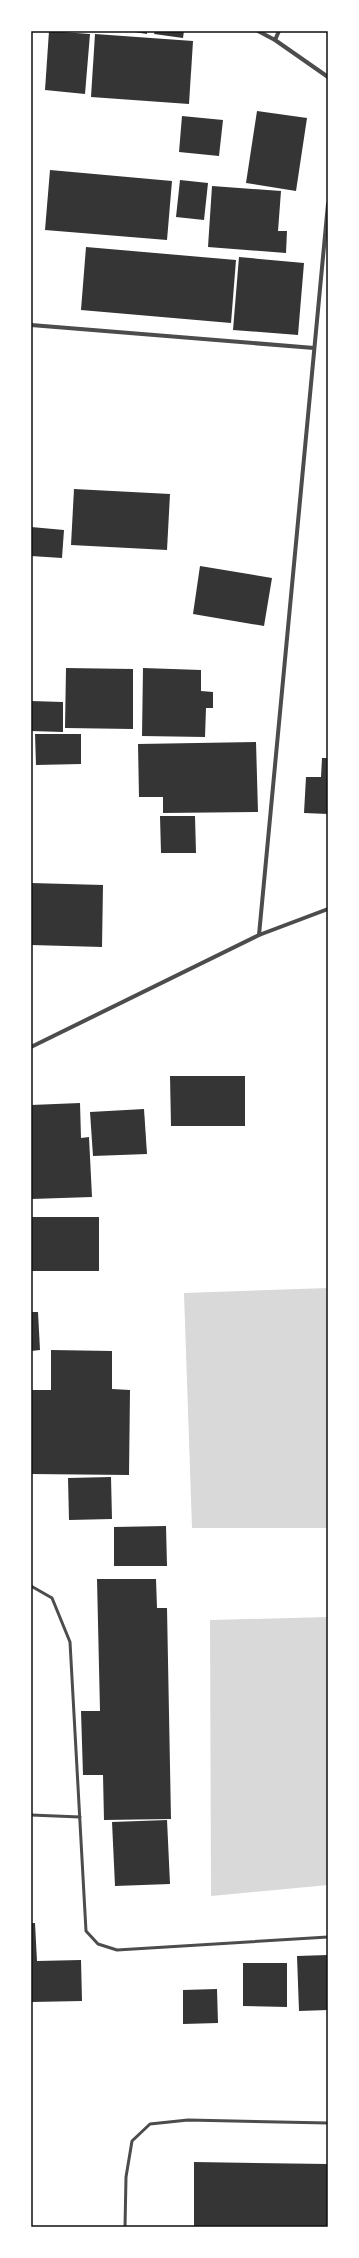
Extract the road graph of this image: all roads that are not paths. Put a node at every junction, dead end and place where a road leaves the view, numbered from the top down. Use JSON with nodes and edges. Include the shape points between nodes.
{"nodes":[{"id":1,"x":258,"y":31,"type":"edge"},
{"id":2,"x":279,"y":31,"type":"edge"},
{"id":3,"x":275,"y":40,"type":"junction"},
{"id":4,"x":328,"y":77,"type":"edge"},
{"id":5,"x":328,"y":204,"type":"edge"},
{"id":6,"x":31,"y":325,"type":"edge"},
{"id":7,"x":314,"y":348,"type":"junction"},
{"id":8,"x":328,"y":910,"type":"edge"},
{"id":9,"x":259,"y":935,"type":"junction"},
{"id":10,"x":31,"y":1047,"type":"edge"},
{"id":11,"x":31,"y":1586,"type":"edge"},
{"id":12,"x":31,"y":1815,"type":"edge"},
{"id":13,"x":80,"y":1817,"type":"junction"},
{"id":14,"x":328,"y":1937,"type":"edge"},
{"id":15,"x":328,"y":2123,"type":"edge"},
{"id":16,"x":125,"y":2227,"type":"edge"}],
"edges":[{"from":1,"to":3,"type":"street"},
{"from":2,"to":3,"type":"street"},
{"from":3,"to":4,"type":"street"},
{"from":5,"to":7,"type":"street"},
{"from":6,"to":7,"type":"street"},
{"from":7,"to":9,"type":"street"},
{"from":8,"to":9,"type":"street"},
{"from":9,"to":10,"type":"street"},
{"from":11,"to":13,"type":"lane","via":[[52,1598],[70,1642]]},
{"from":12,"to":13,"type":"lane"},
{"from":13,"to":14,"type":"lane","via":[[86,1931],[98,1944],[117,1950]]},
{"from":15,"to":16,"type":"lane","via":[[188,2120],[150,2124],[132,2141],[126,2178]]}]}
